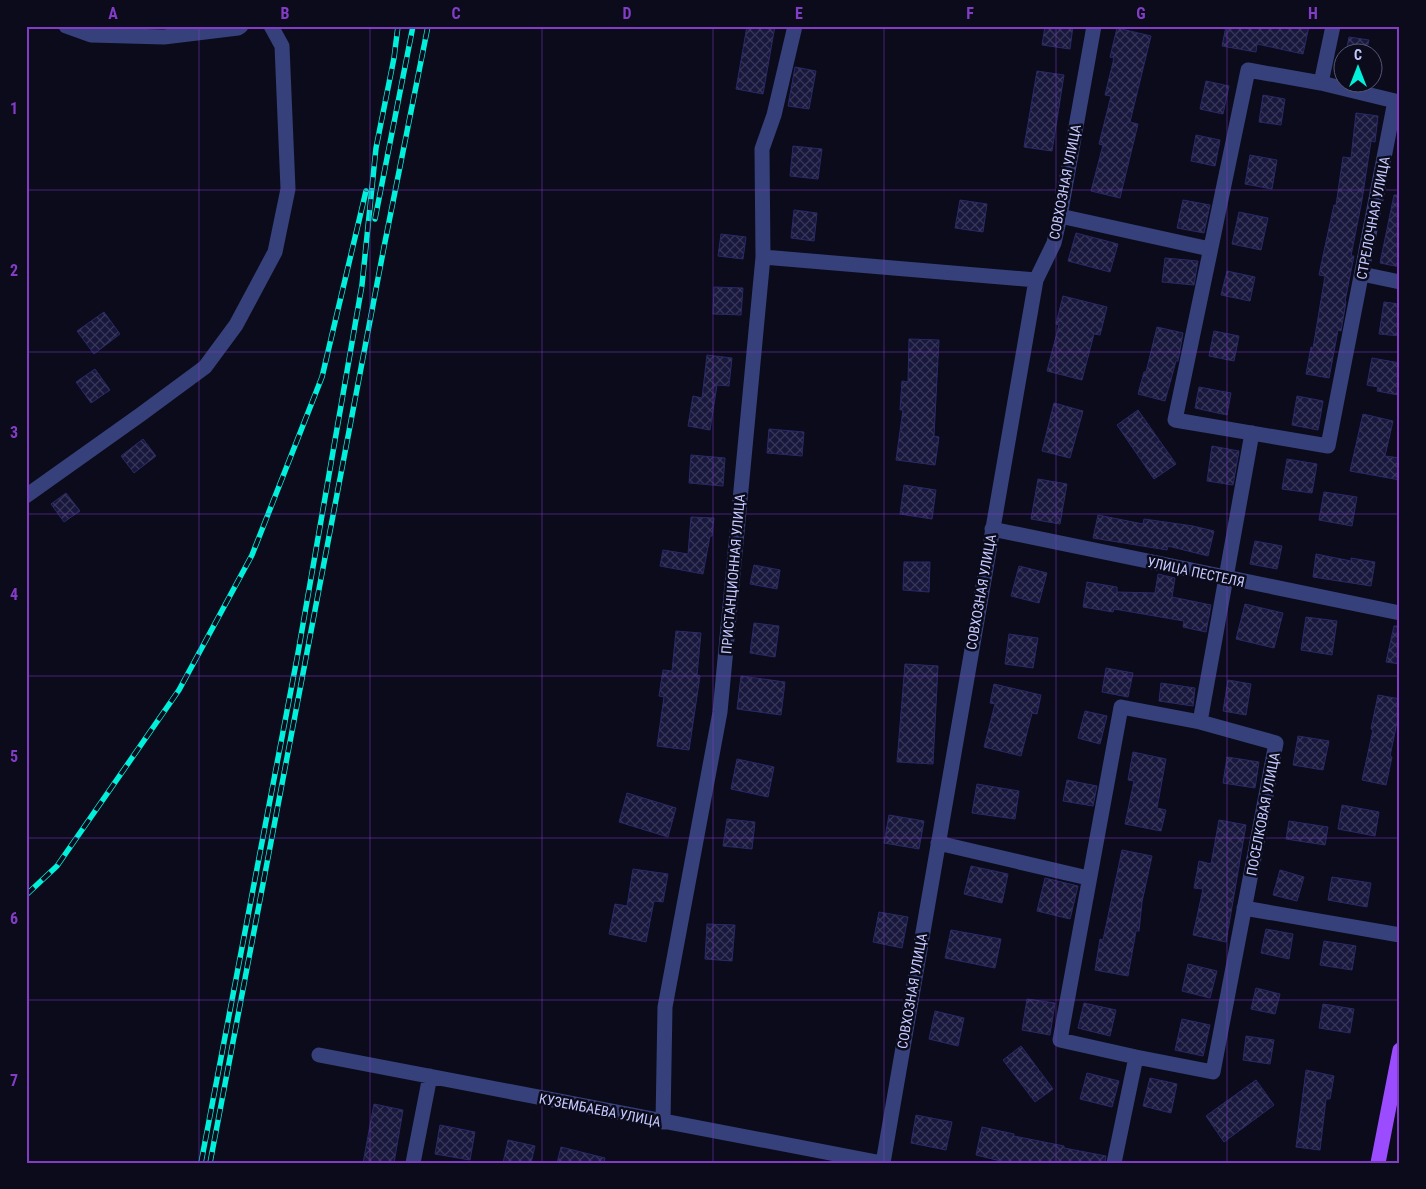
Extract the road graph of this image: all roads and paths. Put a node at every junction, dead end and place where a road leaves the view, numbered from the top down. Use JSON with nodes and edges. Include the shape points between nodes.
{"nodes":[{"id":1,"x":66,"y":26,"type":"edge"},
{"id":2,"x":241,"y":26,"type":"edge"},
{"id":3,"x":271,"y":26,"type":"edge"},
{"id":4,"x":795,"y":26,"type":"edge"},
{"id":5,"x":1094,"y":26,"type":"edge"},
{"id":6,"x":1333,"y":26,"type":"edge"},
{"id":7,"x":91,"y":31,"type":"edge"},
{"id":8,"x":1321,"y":83,"type":"junction"},
{"id":9,"x":1060,"y":216,"type":"junction"},
{"id":10,"x":1210,"y":249,"type":"junction"},
{"id":11,"x":764,"y":256,"type":"junction"},
{"id":12,"x":1362,"y":274,"type":"junction"},
{"id":13,"x":1036,"y":280,"type":"junction"},
{"id":14,"x":1400,"y":282,"type":"edge"},
{"id":15,"x":1252,"y":433,"type":"junction"},
{"id":16,"x":26,"y":496,"type":"edge"},
{"id":17,"x":992,"y":529,"type":"junction"},
{"id":18,"x":1226,"y":578,"type":"junction"},
{"id":19,"x":1400,"y":613,"type":"edge"},
{"id":20,"x":1200,"y":722,"type":"junction"},
{"id":21,"x":938,"y":844,"type":"junction"},
{"id":22,"x":1088,"y":878,"type":"junction"},
{"id":23,"x":1244,"y":908,"type":"junction"},
{"id":24,"x":1400,"y":935,"type":"edge"},
{"id":25,"x":1400,"y":1050,"type":"edge"},
{"id":26,"x":319,"y":1055,"type":"dead end"},
{"id":27,"x":1136,"y":1057,"type":"junction"},
{"id":28,"x":430,"y":1076,"type":"junction"},
{"id":29,"x":1395,"y":1105,"type":"edge"},
{"id":30,"x":663,"y":1122,"type":"junction"},
{"id":31,"x":413,"y":1163,"type":"edge"},
{"id":32,"x":882,"y":1163,"type":"edge"},
{"id":33,"x":1114,"y":1163,"type":"edge"},
{"id":34,"x":1378,"y":1163,"type":"edge"}],
"edges":[{"from":1,"to":7,"type":"street"},
{"from":2,"to":7,"type":"street","via":[[164,37]]},
{"from":3,"to":16,"type":"street","via":[[282,46],[288,189],[275,252],[236,325],[205,367]]},
{"from":4,"to":11,"type":"street","name":"ПРИСТАНЦИОННАЯ УЛИЦА","via":[[774,115],[762,149]]},
{"from":5,"to":9,"type":"street","name":"СОВХОЗНАЯ УЛИЦА"},
{"from":6,"to":8,"type":"street"},
{"from":8,"to":10,"type":"street","name":"СТРЕЛОЧНАЯ УЛИЦА","via":[[1248,70]]},
{"from":8,"to":12,"type":"street","name":"СТРЕЛОЧНАЯ УЛИЦА","via":[[1395,101]]},
{"from":9,"to":10,"type":"street"},
{"from":9,"to":13,"type":"street","name":"СОВХОЗНАЯ УЛИЦА","via":[[1054,243]]},
{"from":10,"to":15,"type":"street","name":"СТРЕЛОЧНАЯ УЛИЦА","via":[[1175,420]]},
{"from":11,"to":13,"type":"street"},
{"from":11,"to":30,"type":"street","name":"ПРИСТАНЦИОННАЯ УЛИЦА","via":[[720,712],[665,1007]]},
{"from":12,"to":14,"type":"street"},
{"from":12,"to":15,"type":"street","name":"СТРЕЛОЧНАЯ УЛИЦА","via":[[1328,446]]},
{"from":13,"to":17,"type":"street","name":"СОВХОЗНАЯ УЛИЦА"},
{"from":15,"to":18,"type":"street"},
{"from":17,"to":18,"type":"street","name":"УЛИЦА ПЕСТЕЛЯ"},
{"from":17,"to":21,"type":"street","name":"СОВХОЗНАЯ УЛИЦА"},
{"from":18,"to":19,"type":"street","name":"УЛИЦА ПЕСТЕЛЯ"},
{"from":18,"to":20,"type":"street"},
{"from":20,"to":22,"type":"street","name":"ПОСЕЛКОВАЯ УЛИЦА","via":[[1121,707]]},
{"from":20,"to":23,"type":"street","name":"ПОСЕЛКОВАЯ УЛИЦА","via":[[1276,743]]},
{"from":21,"to":22,"type":"street"},
{"from":21,"to":32,"type":"street","name":"СОВХОЗНАЯ УЛИЦА"},
{"from":22,"to":27,"type":"street","name":"ПОСЕЛКОВАЯ УЛИЦА","via":[[1060,1040]]},
{"from":23,"to":24,"type":"street"},
{"from":23,"to":27,"type":"street","name":"ПОСЕЛКОВАЯ УЛИЦА","via":[[1213,1072]]},
{"from":25,"to":29,"type":"main road"},
{"from":26,"to":28,"type":"street","name":"КУЗЕМБАЕВА УЛИЦА"},
{"from":27,"to":33,"type":"street"},
{"from":28,"to":30,"type":"street","name":"КУЗЕМБАЕВА УЛИЦА"},
{"from":28,"to":31,"type":"street"},
{"from":29,"to":34,"type":"main road"},
{"from":30,"to":32,"type":"street","name":"КУЗЕМБАЕВА УЛИЦА"}]}
